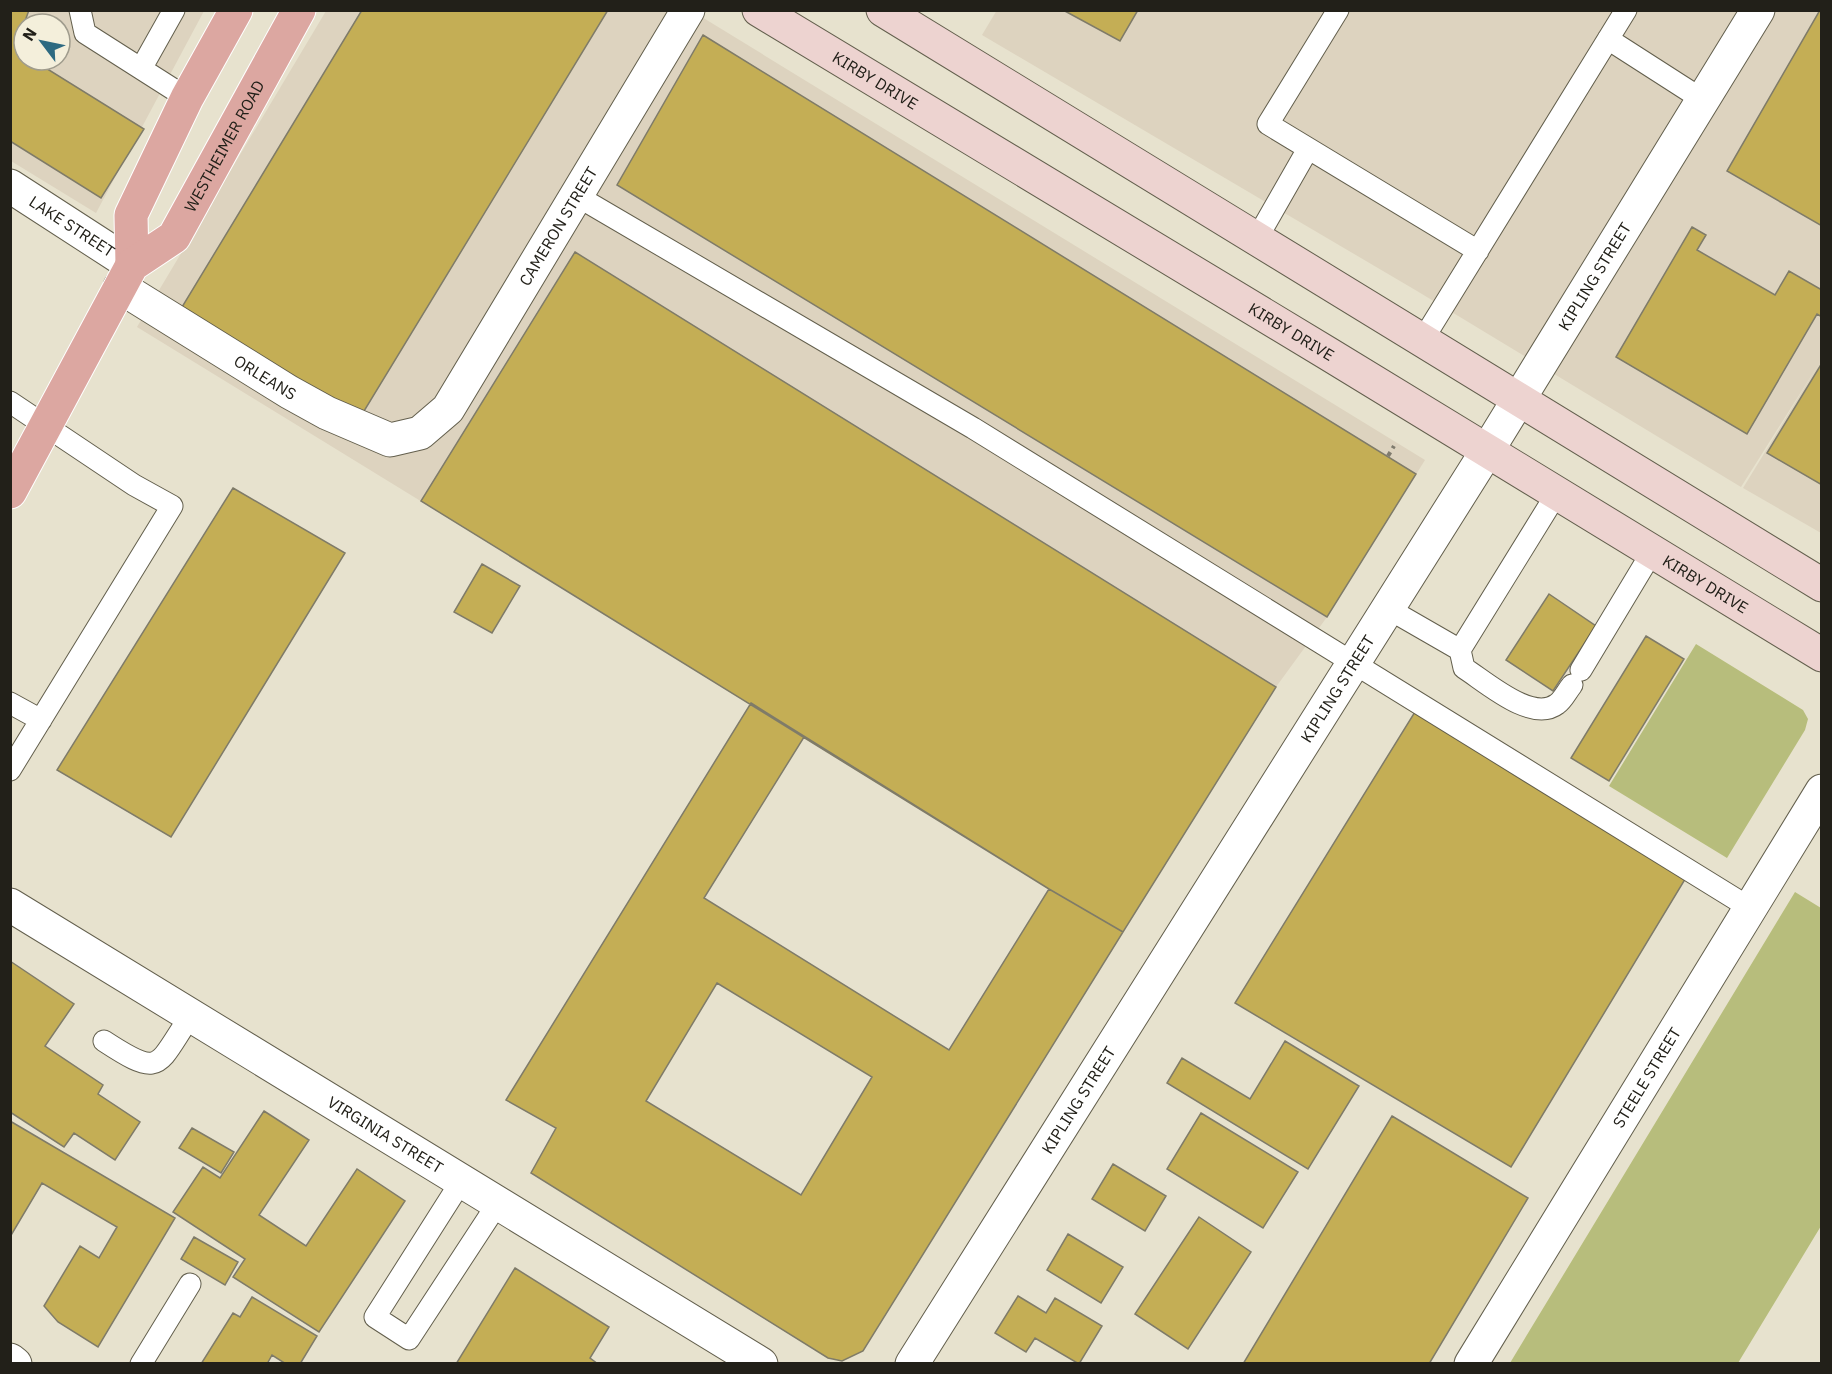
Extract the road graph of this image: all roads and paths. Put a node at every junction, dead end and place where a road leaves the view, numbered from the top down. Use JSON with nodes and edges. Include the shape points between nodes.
{"nodes":[{"id":1,"x":80,"y":10,"type":"edge"},
{"id":2,"x":174,"y":10,"type":"edge"},
{"id":3,"x":236,"y":10,"type":"edge"},
{"id":4,"x":299,"y":10,"type":"edge"},
{"id":5,"x":688,"y":10,"type":"edge"},
{"id":6,"x":759,"y":10,"type":"edge"},
{"id":7,"x":883,"y":10,"type":"edge"},
{"id":8,"x":1338,"y":10,"type":"edge"},
{"id":9,"x":1626,"y":10,"type":"edge"},
{"id":10,"x":1758,"y":10,"type":"edge"},
{"id":11,"x":1608,"y":39,"type":"junction"},
{"id":12,"x":142,"y":67,"type":"junction"},
{"id":13,"x":187,"y":98,"type":"junction"},
{"id":14,"x":1703,"y":100,"type":"junction"},
{"id":15,"x":1308,"y":149,"type":"junction"},
{"id":16,"x":10,"y":186,"type":"edge"},
{"id":17,"x":577,"y":196,"type":"junction"},
{"id":18,"x":1256,"y":240,"type":"junction"},
{"id":19,"x":1478,"y":251,"type":"junction"},
{"id":20,"x":126,"y":276,"type":"junction"},
{"id":21,"x":1422,"y":341,"type":"junction"},
{"id":22,"x":1518,"y":400,"type":"junction"},
{"id":23,"x":10,"y":402,"type":"edge"},
{"id":24,"x":47,"y":423,"type":"junction"},
{"id":25,"x":420,"y":433,"type":"joint"},
{"id":26,"x":1394,"y":446,"type":"dead end"},
{"id":27,"x":1487,"y":451,"type":"junction"},
{"id":28,"x":1388,"y":456,"type":"dead end"},
{"id":29,"x":10,"y":492,"type":"edge"},
{"id":30,"x":1557,"y":493,"type":"junction"},
{"id":31,"x":1652,"y":552,"type":"junction"},
{"id":32,"x":1821,"y":585,"type":"edge"},
{"id":33,"x":1387,"y":608,"type":"junction"},
{"id":34,"x":1460,"y":650,"type":"junction"},
{"id":35,"x":1821,"y":655,"type":"edge"},
{"id":36,"x":1353,"y":663,"type":"junction"},
{"id":37,"x":10,"y":703,"type":"edge"},
{"id":38,"x":41,"y":720,"type":"junction"},
{"id":39,"x":10,"y":770,"type":"edge"},
{"id":40,"x":1821,"y":791,"type":"edge"},
{"id":41,"x":10,"y":905,"type":"edge"},
{"id":42,"x":1750,"y":908,"type":"junction"},
{"id":43,"x":191,"y":1015,"type":"junction"},
{"id":44,"x":104,"y":1041,"type":"dead end"},
{"id":45,"x":462,"y":1180,"type":"junction"},
{"id":46,"x":498,"y":1203,"type":"junction"},
{"id":47,"x":190,"y":1284,"type":"dead end"},
{"id":48,"x":10,"y":1360,"type":"edge"},
{"id":49,"x":15,"y":1364,"type":"edge"},
{"id":50,"x":141,"y":1364,"type":"edge"},
{"id":51,"x":761,"y":1364,"type":"edge"},
{"id":52,"x":912,"y":1364,"type":"edge"},
{"id":53,"x":1471,"y":1364,"type":"edge"}],
"edges":[{"from":1,"to":12,"type":"lane","via":[[85,33]]},
{"from":2,"to":12,"type":"lane"},
{"from":3,"to":13,"type":"main road","name":"WESTHEIMER ROAD"},
{"from":4,"to":20,"type":"main road","name":"WESTHEIMER ROAD","via":[[174,237]]},
{"from":5,"to":17,"type":"street","name":"CAMERON STREET"},
{"from":6,"to":27,"type":"main road","name":"KIRBY DRIVE"},
{"from":7,"to":18,"type":"main road"},
{"from":8,"to":15,"type":"lane","via":[[1268,124]]},
{"from":9,"to":11,"type":"lane"},
{"from":10,"to":14,"type":"street","name":"KIPLING STREET"},
{"from":11,"to":14,"type":"lane"},
{"from":11,"to":19,"type":"lane"},
{"from":12,"to":13,"type":"lane"},
{"from":13,"to":20,"type":"main road","name":"WESTHEIMER ROAD","via":[[132,215]]},
{"from":14,"to":22,"type":"street","name":"KIPLING STREET"},
{"from":15,"to":18,"type":"lane"},
{"from":15,"to":19,"type":"lane"},
{"from":16,"to":20,"type":"street","name":"LAKE STREET"},
{"from":17,"to":25,"type":"street","name":"CAMERON STREET","via":[[448,409]]},
{"from":17,"to":36,"type":"lane","via":[[973,428]]},
{"from":18,"to":21,"type":"main road"},
{"from":19,"to":21,"type":"lane"},
{"from":20,"to":24,"type":"main road","name":"WESTHEIMER ROAD"},
{"from":20,"to":25,"type":"street","name":"ORLEANS","via":[[327,413],[390,440]]},
{"from":21,"to":22,"type":"main road"},
{"from":22,"to":27,"type":"street","name":"KIPLING STREET"},
{"from":22,"to":32,"type":"main road"},
{"from":23,"to":24,"type":"lane"},
{"from":24,"to":29,"type":"main road","name":"WESTHEIMER ROAD"},
{"from":24,"to":38,"type":"lane","via":[[134,485],[172,506]]},
{"from":26,"to":28,"type":"path"},
{"from":27,"to":30,"type":"main road","name":"KIRBY DRIVE"},
{"from":27,"to":33,"type":"street","name":"KIPLING STREET"},
{"from":30,"to":31,"type":"main road","name":"KIRBY DRIVE"},
{"from":30,"to":34,"type":"lane"},
{"from":31,"to":34,"type":"lane","via":[[1576,678],[1550,708],[1526,708],[1464,668]]},
{"from":31,"to":35,"type":"main road","name":"KIRBY DRIVE"},
{"from":33,"to":34,"type":"lane"},
{"from":33,"to":36,"type":"street","name":"KIPLING STREET"},
{"from":36,"to":42,"type":"lane"},
{"from":36,"to":52,"type":"street","name":"KIPLING STREET"},
{"from":37,"to":38,"type":"lane"},
{"from":38,"to":39,"type":"lane"},
{"from":40,"to":42,"type":"street","name":"STEELE STREET"},
{"from":41,"to":43,"type":"street","name":"VIRGINIA STREET"},
{"from":42,"to":53,"type":"street","name":"STEELE STREET"},
{"from":43,"to":44,"type":"lane","via":[[161,1060],[149,1065],[136,1062]]},
{"from":43,"to":45,"type":"street","name":"VIRGINIA STREET"},
{"from":45,"to":46,"type":"street","name":"VIRGINIA STREET"},
{"from":45,"to":46,"type":"lane","via":[[375,1317],[409,1339]]},
{"from":46,"to":51,"type":"street","name":"VIRGINIA STREET"},
{"from":47,"to":50,"type":"lane"},
{"from":48,"to":49,"type":"street"}]}
